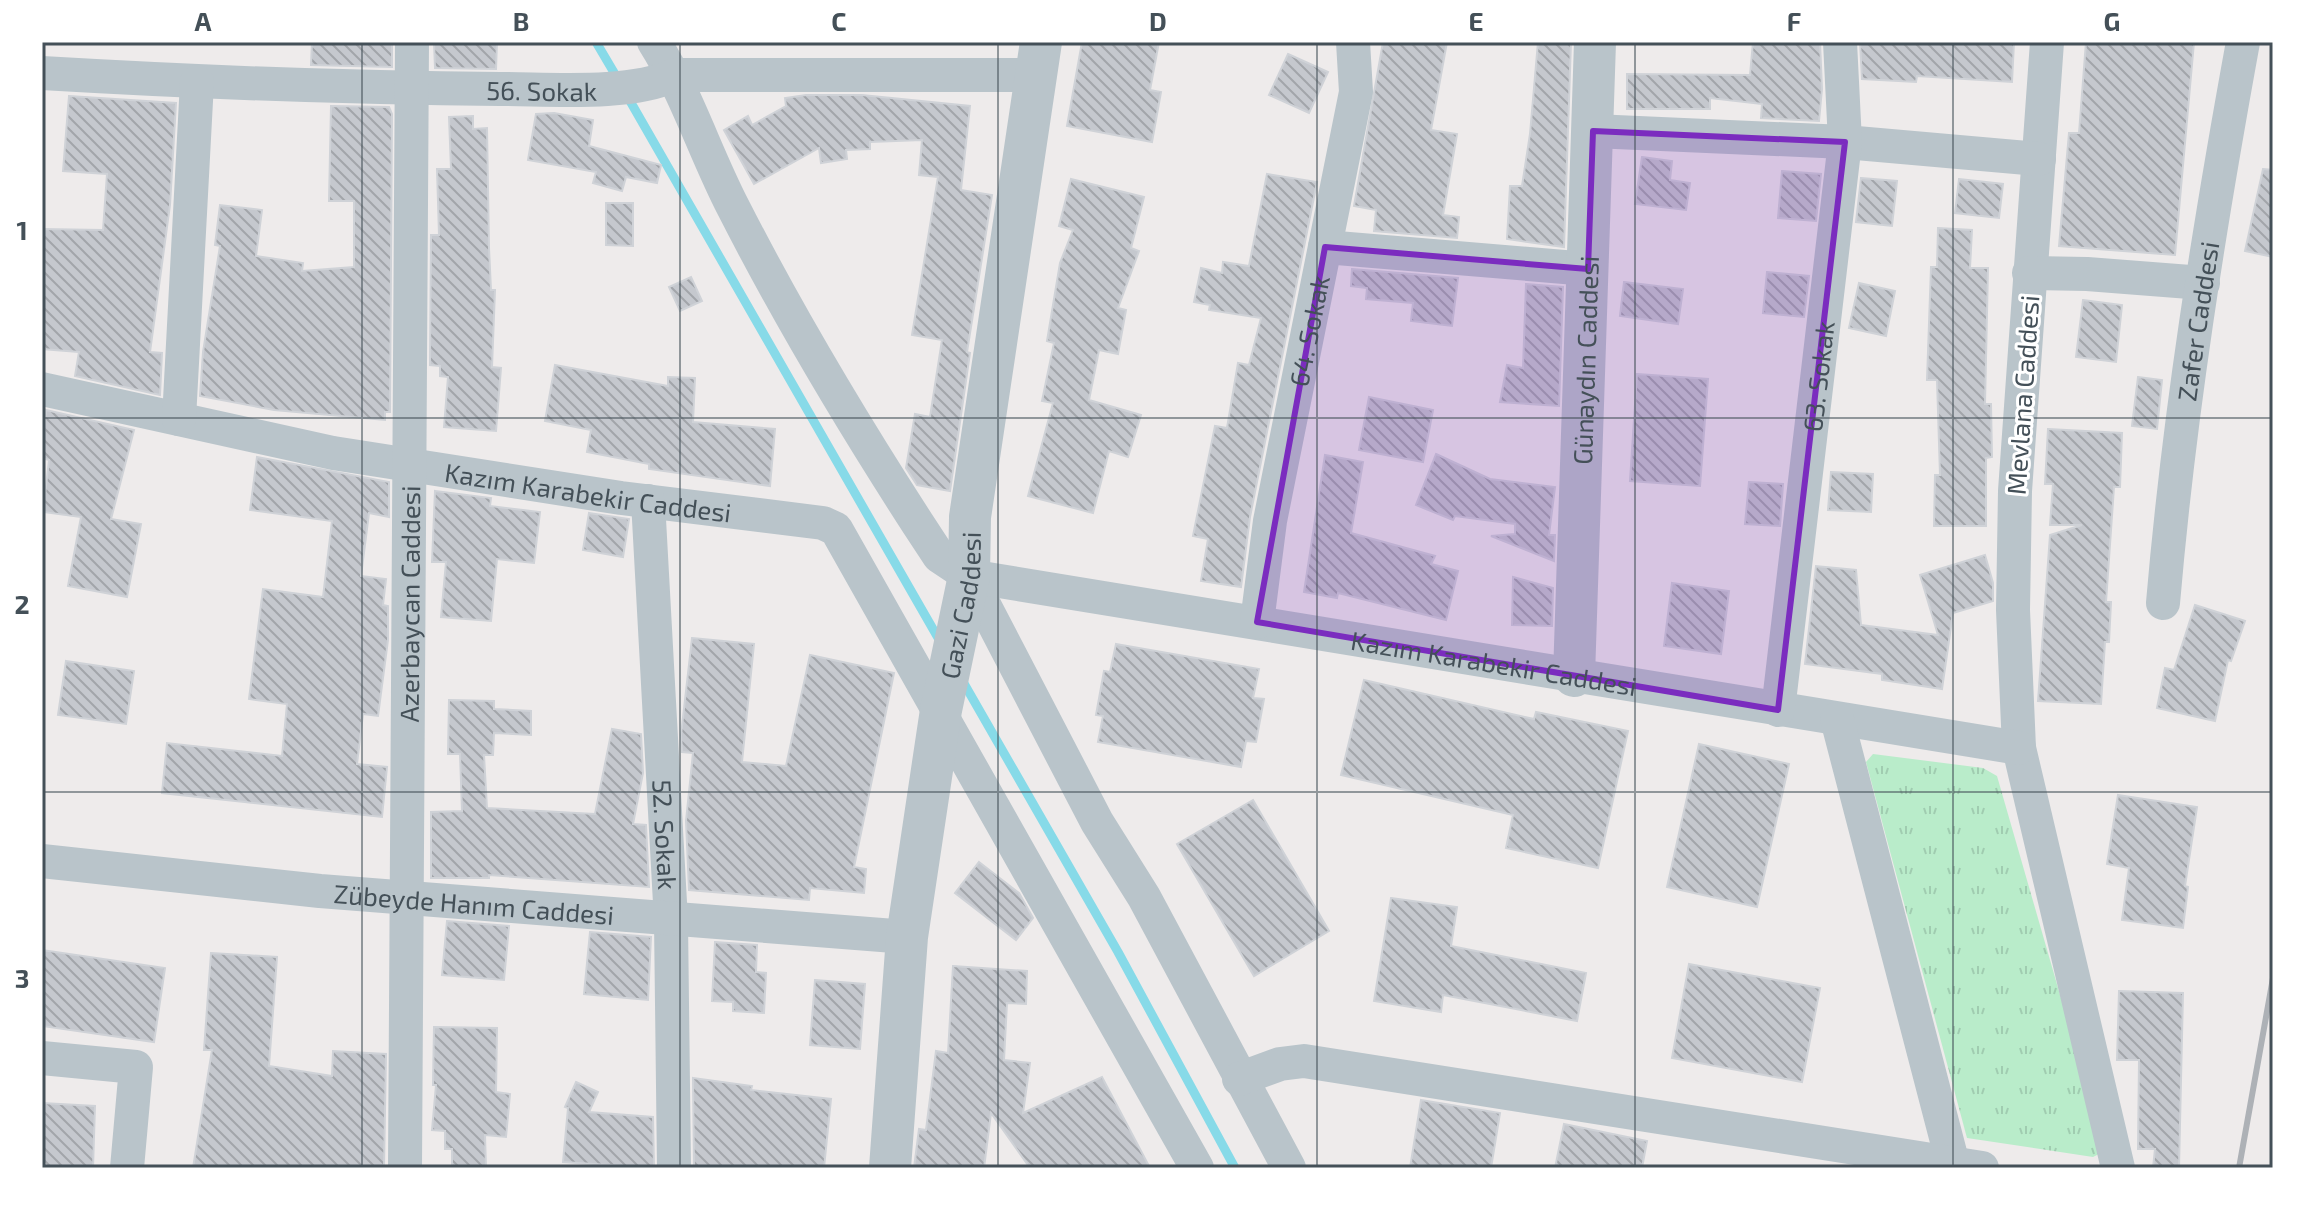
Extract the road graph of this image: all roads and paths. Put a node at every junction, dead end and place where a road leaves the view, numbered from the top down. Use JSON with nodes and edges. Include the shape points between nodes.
{"nodes":[{"id":1,"x":412,"y":42,"type":"edge"},
{"id":2,"x":654,"y":42,"type":"edge"},
{"id":3,"x":1353,"y":42,"type":"edge"},
{"id":4,"x":1595,"y":42,"type":"edge"},
{"id":5,"x":1840,"y":42,"type":"edge"},
{"id":6,"x":2047,"y":42,"type":"edge"},
{"id":7,"x":2243,"y":42,"type":"edge"},
{"id":8,"x":1040,"y":59,"type":"edge"},
{"id":9,"x":42,"y":73,"type":"edge"},
{"id":10,"x":664,"y":80,"type":"junction"},
{"id":11,"x":197,"y":82,"type":"junction"},
{"id":12,"x":411,"y":88,"type":"junction"},
{"id":13,"x":1593,"y":131,"type":"junction"},
{"id":14,"x":1845,"y":142,"type":"junction"},
{"id":15,"x":2039,"y":159,"type":"junction"},
{"id":16,"x":1325,"y":247,"type":"junction"},
{"id":17,"x":1588,"y":269,"type":"junction"},
{"id":18,"x":2029,"y":273,"type":"junction"},
{"id":19,"x":2203,"y":283,"type":"junction"},
{"id":20,"x":42,"y":389,"type":"edge"},
{"id":21,"x":179,"y":419,"type":"junction"},
{"id":22,"x":407,"y":465,"type":"junction"},
{"id":23,"x":648,"y":501,"type":"junction"},
{"id":24,"x":969,"y":576,"type":"junction"},
{"id":25,"x":2163,"y":603,"type":"dead end"},
{"id":26,"x":1257,"y":622,"type":"junction"},
{"id":27,"x":1574,"y":676,"type":"junction"},
{"id":28,"x":941,"y":710,"type":"junction"},
{"id":29,"x":1778,"y":710,"type":"junction"},
{"id":30,"x":1837,"y":719,"type":"junction"},
{"id":31,"x":2019,"y":748,"type":"junction"},
{"id":32,"x":42,"y":861,"type":"edge"},
{"id":33,"x":405,"y":898,"type":"junction"},
{"id":34,"x":671,"y":921,"type":"junction"},
{"id":35,"x":907,"y":937,"type":"junction"},
{"id":36,"x":42,"y":1058,"type":"edge"},
{"id":37,"x":1239,"y":1079,"type":"junction"},
{"id":38,"x":1963,"y":1166,"type":"edge"},
{"id":39,"x":127,"y":1168,"type":"edge"},
{"id":40,"x":405,"y":1168,"type":"edge"},
{"id":41,"x":674,"y":1168,"type":"edge"},
{"id":42,"x":890,"y":1168,"type":"edge"},
{"id":43,"x":1197,"y":1168,"type":"edge"},
{"id":44,"x":1289,"y":1168,"type":"edge"},
{"id":45,"x":2118,"y":1168,"type":"edge"}],
"edges":[{"from":1,"to":12,"type":"street","name":"Azerbaycan Caddesi"},
{"from":2,"to":10,"type":"street"},
{"from":3,"to":16,"type":"street","name":"64. Sokak","via":[[1356,92]]},
{"from":4,"to":13,"type":"street","name":"Günaydın Caddesi"},
{"from":5,"to":14,"type":"street","name":"63. Sokak"},
{"from":6,"to":15,"type":"street","name":"Mevlana Caddesi"},
{"from":7,"to":19,"type":"street","name":"Zafer Caddesi"},
{"from":8,"to":10,"type":"street","name":"56. Sokak"},
{"from":8,"to":24,"type":"street","name":"Gazi Caddesi","via":[[970,517]]},
{"from":9,"to":11,"type":"street","name":"56. Sokak"},
{"from":10,"to":12,"type":"street","name":"56. Sokak","via":[[592,88]]},
{"from":10,"to":24,"type":"street","via":[[882,468],[939,556]]},
{"from":11,"to":12,"type":"street","name":"56. Sokak"},
{"from":11,"to":21,"type":"street"},
{"from":12,"to":22,"type":"street","name":"Azerbaycan Caddesi"},
{"from":13,"to":14,"type":"street"},
{"from":13,"to":17,"type":"street","name":"Günaydın Caddesi"},
{"from":14,"to":15,"type":"street"},
{"from":14,"to":29,"type":"street","name":"63. Sokak"},
{"from":15,"to":18,"type":"street","name":"Mevlana Caddesi"},
{"from":16,"to":17,"type":"street"},
{"from":16,"to":26,"type":"street","name":"64. Sokak","via":[[1270,521]]},
{"from":17,"to":27,"type":"street","name":"Günaydın Caddesi"},
{"from":18,"to":19,"type":"street"},
{"from":18,"to":31,"type":"street","name":"Mevlana Caddesi","via":[[2015,506]]},
{"from":19,"to":25,"type":"street","name":"Zafer Caddesi","via":[[2173,487]]},
{"from":20,"to":21,"type":"street","name":"Kazım Karabekir Caddesi"},
{"from":21,"to":22,"type":"street","name":"Kazım Karabekir Caddesi"},
{"from":22,"to":23,"type":"street","name":"Kazım Karabekir Caddesi"},
{"from":22,"to":33,"type":"street","name":"Azerbaycan Caddesi"},
{"from":23,"to":28,"type":"street","name":"Kazım Karabekir Caddesi","via":[[823,523],[836,529]]},
{"from":23,"to":34,"type":"street","name":"52. Sokak"},
{"from":24,"to":26,"type":"street","name":"Kazım Karabekir Caddesi"},
{"from":24,"to":28,"type":"street","name":"Gazi Caddesi"},
{"from":24,"to":37,"type":"street"},
{"from":26,"to":27,"type":"street","name":"Kazım Karabekir Caddesi"},
{"from":27,"to":29,"type":"street","name":"Kazım Karabekir Caddesi"},
{"from":28,"to":35,"type":"street","name":"Gazi Caddesi"},
{"from":28,"to":43,"type":"street"},
{"from":29,"to":30,"type":"street","name":"Kazım Karabekir Caddesi"},
{"from":30,"to":31,"type":"street","name":"Kazım Karabekir Caddesi"},
{"from":30,"to":38,"type":"street"},
{"from":31,"to":45,"type":"street","name":"Mevlana Caddesi"},
{"from":32,"to":33,"type":"street","name":"Zübeyde Hanım Caddesi"},
{"from":33,"to":34,"type":"street","name":"Zübeyde Hanım Caddesi"},
{"from":33,"to":40,"type":"street","name":"Azerbaycan Caddesi"},
{"from":34,"to":35,"type":"street","name":"Zübeyde Hanım Caddesi"},
{"from":34,"to":41,"type":"street","name":"52. Sokak"},
{"from":35,"to":42,"type":"street","name":"Gazi Caddesi"},
{"from":36,"to":39,"type":"street","via":[[136,1067]]},
{"from":37,"to":38,"type":"street","via":[[1304,1061]]},
{"from":37,"to":44,"type":"street"}]}
